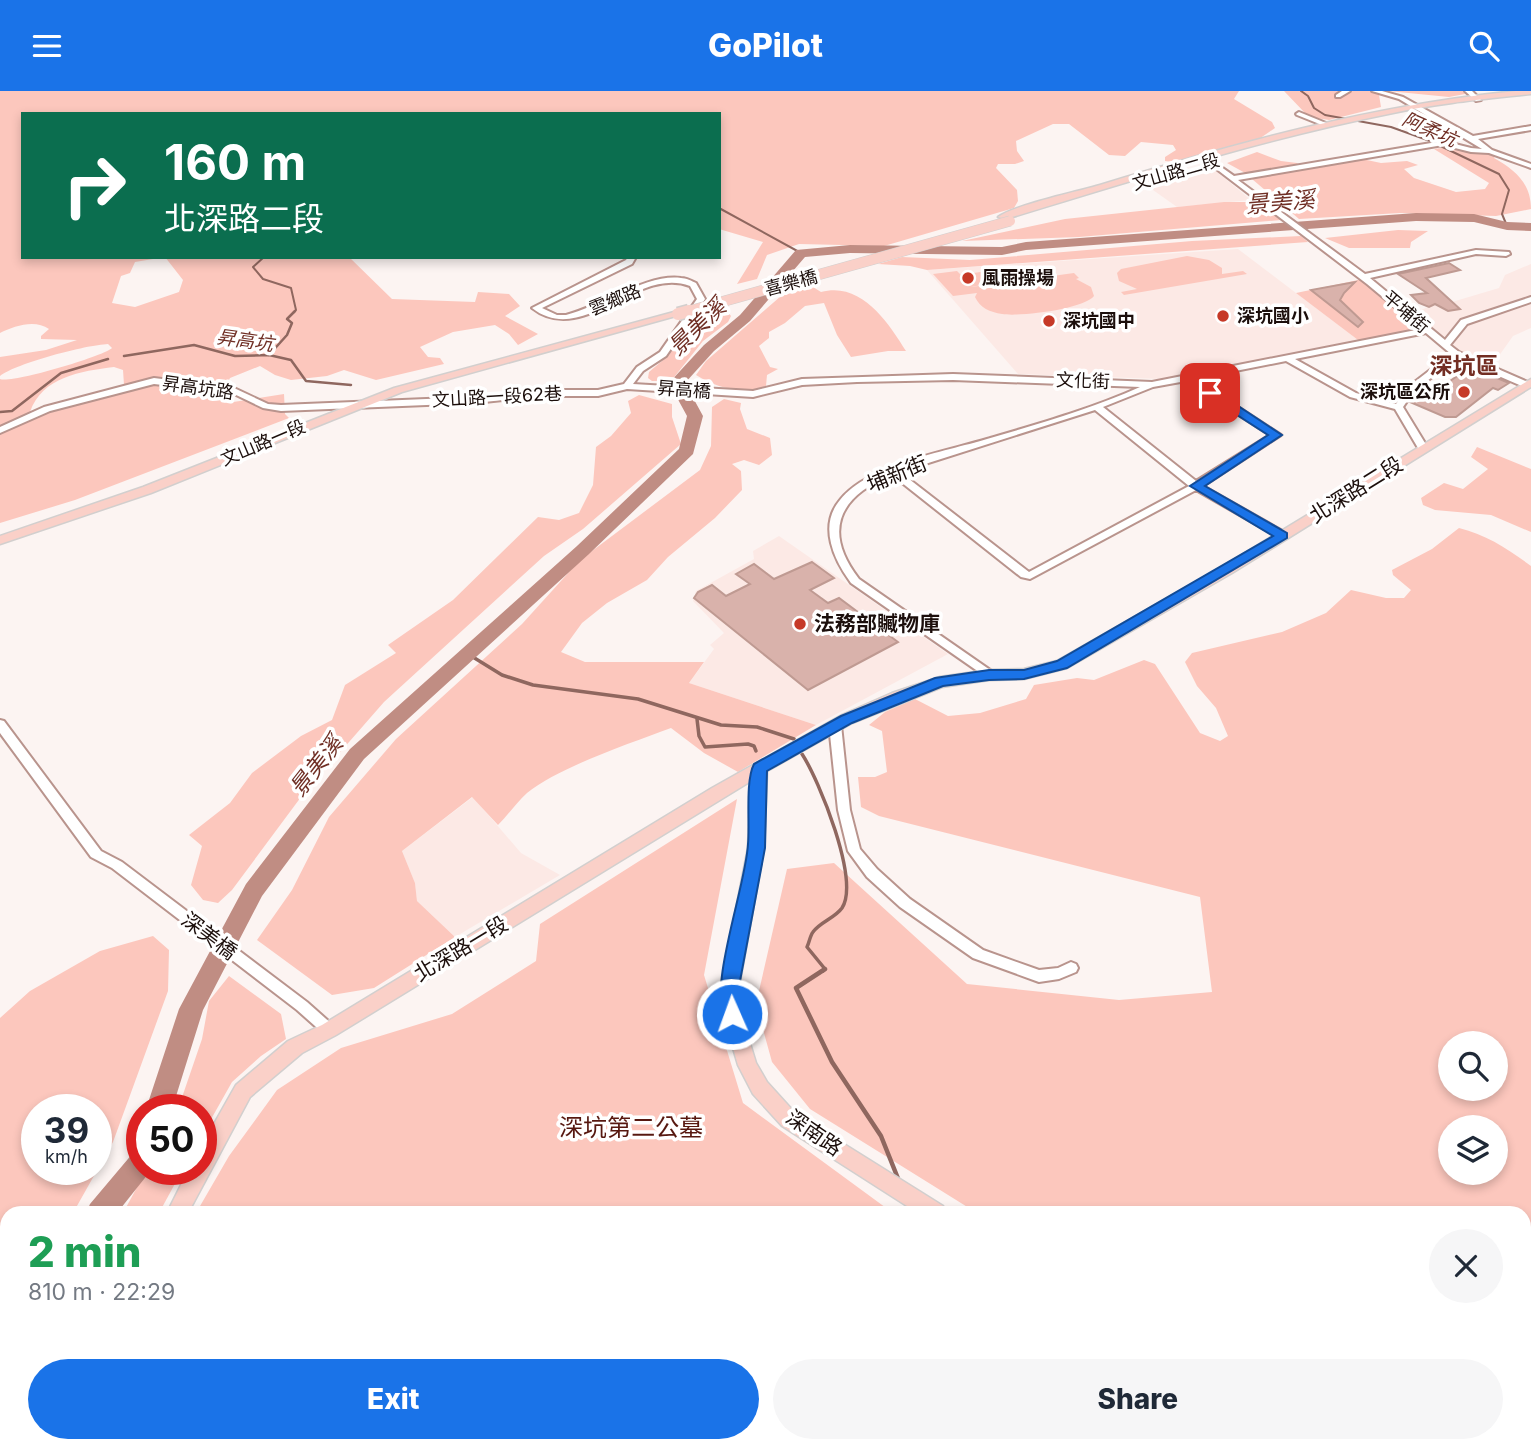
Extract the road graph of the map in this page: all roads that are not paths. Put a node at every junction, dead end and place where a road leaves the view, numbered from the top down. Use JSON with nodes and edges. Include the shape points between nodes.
{"nodes":[{"id":1,"x":1347,"y":91,"type":"edge"},
{"id":2,"x":1375,"y":91,"type":"edge"},
{"id":3,"x":1531,"y":94,"type":"edge"},
{"id":4,"x":1338,"y":96,"type":"dead end"},
{"id":5,"x":1473,"y":96,"type":"edge"},
{"id":6,"x":1416,"y":107,"type":"junction"},
{"id":7,"x":1299,"y":114,"type":"dead end"},
{"id":8,"x":1333,"y":123,"type":"junction"},
{"id":9,"x":1531,"y":128,"type":"edge"},
{"id":10,"x":1472,"y":138,"type":"junction"},
{"id":11,"x":1427,"y":146,"type":"joint"},
{"id":12,"x":1490,"y":151,"type":"junction"},
{"id":13,"x":1209,"y":160,"type":"junction"},
{"id":14,"x":1531,"y":166,"type":"edge"},
{"id":15,"x":1235,"y":178,"type":"junction"},
{"id":16,"x":1007,"y":219,"type":"joint"},
{"id":17,"x":1327,"y":249,"type":"joint"},
{"id":18,"x":1506,"y":254,"type":"dead end"},
{"id":19,"x":631,"y":259,"type":"edge"},
{"id":20,"x":1364,"y":277,"type":"junction"},
{"id":21,"x":1531,"y":299,"type":"edge"},
{"id":22,"x":1428,"y":331,"type":"junction"},
{"id":23,"x":1445,"y":345,"type":"junction"},
{"id":24,"x":527,"y":350,"type":"junction"},
{"id":25,"x":1456,"y":354,"type":"junction"},
{"id":26,"x":1287,"y":358,"type":"junction"},
{"id":27,"x":1189,"y":379,"type":"junction"},
{"id":28,"x":1529,"y":384,"type":"edge"},
{"id":29,"x":1152,"y":385,"type":"junction"},
{"id":30,"x":631,"y":386,"type":"junction"},
{"id":31,"x":734,"y":394,"type":"joint"},
{"id":32,"x":359,"y":403,"type":"junction"},
{"id":33,"x":329,"y":406,"type":"junction"},
{"id":34,"x":1096,"y":406,"type":"junction"},
{"id":35,"x":1398,"y":407,"type":"junction"},
{"id":36,"x":0,"y":430,"type":"edge"},
{"id":37,"x":1423,"y":448,"type":"junction"},
{"id":38,"x":893,"y":471,"type":"junction"},
{"id":39,"x":1196,"y":486,"type":"junction"},
{"id":40,"x":0,"y":531,"type":"edge"},
{"id":41,"x":1282,"y":535,"type":"junction"},
{"id":42,"x":0,"y":540,"type":"edge"},
{"id":43,"x":989,"y":675,"type":"junction"},
{"id":44,"x":0,"y":724,"type":"edge"},
{"id":45,"x":835,"y":726,"type":"junction"},
{"id":46,"x":759,"y":768,"type":"junction"},
{"id":47,"x":1071,"y":968,"type":"dead end"},
{"id":48,"x":302,"y":1006,"type":"joint"},
{"id":49,"x":328,"y":1030,"type":"junction"},
{"id":50,"x":217,"y":1138,"type":"edge"},
{"id":51,"x":192,"y":1185,"type":"edge"},
{"id":52,"x":181,"y":1206,"type":"edge"},
{"id":53,"x":926,"y":1206,"type":"edge"}],
"edges":[{"from":1,"to":4,"type":"street"},
{"from":2,"to":6,"type":"street","via":[[1395,95]]},
{"from":3,"to":5,"type":"main road"},
{"from":5,"to":6,"type":"main road"},
{"from":6,"to":8,"type":"main road"},
{"from":6,"to":10,"type":"street"},
{"from":7,"to":8,"type":"street"},
{"from":8,"to":13,"type":"main road","name":"文山路二段"},
{"from":8,"to":13,"type":"main road","name":"文山路二段"},
{"from":9,"to":10,"type":"street"},
{"from":10,"to":12,"type":"street"},
{"from":11,"to":12,"type":"street","via":[[1443,143]]},
{"from":11,"to":15,"type":"street"},
{"from":12,"to":14,"type":"street"},
{"from":13,"to":15,"type":"street"},
{"from":13,"to":16,"type":"main road","name":"文山路二段"},
{"from":15,"to":17,"type":"street"},
{"from":16,"to":24,"type":"main road","name":"喜樂橋","bridge":true,"via":[[743,297]]},
{"from":17,"to":20,"type":"street","name":"平埔街"},
{"from":18,"to":20,"type":"street","via":[[1476,252]]},
{"from":19,"to":30,"type":"street","name":"雲鄉路","via":[[536,308],[552,317],[575,317],[659,282],[694,283],[701,299],[663,353],[640,369]]},
{"from":20,"to":22,"type":"street","name":"平埔街"},
{"from":21,"to":23,"type":"street","via":[[1464,322]]},
{"from":22,"to":23,"type":"street","name":"平埔街"},
{"from":22,"to":26,"type":"street","name":"文化街"},
{"from":23,"to":25,"type":"street","name":"平埔街"},
{"from":24,"to":32,"type":"main road","name":"文山路一段"},
{"from":24,"to":33,"type":"main road","name":"文山路一段"},
{"from":25,"to":28,"type":"street","name":"平埔街"},
{"from":25,"to":35,"type":"street","via":[[1411,389]]},
{"from":26,"to":27,"type":"street","name":"文化街"},
{"from":26,"to":35,"type":"street","via":[[1353,397]]},
{"from":27,"to":29,"type":"street","name":"文化街"},
{"from":27,"to":39,"type":"street","via":[[1276,435]]},
{"from":28,"to":37,"type":"main road","name":"北深路二段"},
{"from":29,"to":31,"type":"street","name":"文化街","via":[[953,377],[807,382]]},
{"from":29,"to":34,"type":"street","name":"埔新街"},
{"from":30,"to":31,"type":"street","name":"昇高橋"},
{"from":30,"to":32,"type":"street","name":"文山路一段62巷","via":[[598,393]]},
{"from":32,"to":33,"type":"street","name":"昇高坑路"},
{"from":32,"to":42,"type":"main road","name":"文山路一段","via":[[160,485]]},
{"from":33,"to":36,"type":"street","name":"昇高坑路","via":[[275,408],[234,391],[154,381],[47,409]]},
{"from":33,"to":40,"type":"main road","name":"文山路一段","via":[[149,480]]},
{"from":34,"to":38,"type":"street","name":"埔新街"},
{"from":34,"to":39,"type":"street"},
{"from":35,"to":37,"type":"street"},
{"from":37,"to":41,"type":"main road","name":"北深路二段"},
{"from":38,"to":39,"type":"street","via":[[1030,576]]},
{"from":38,"to":43,"type":"street","name":"埔新街","via":[[863,486],[843,503],[835,522],[843,564],[855,581]]},
{"from":39,"to":41,"type":"street"},
{"from":41,"to":43,"type":"main road","name":"北深路二段","via":[[1062,665],[1024,674]]},
{"from":43,"to":45,"type":"main road","name":"北深路二段","via":[[940,682]]},
{"from":44,"to":48,"type":"street","name":"深美橋","via":[[96,854],[117,865]]},
{"from":45,"to":46,"type":"main road","name":"北深路二段"},
{"from":45,"to":47,"type":"street","via":[[844,810],[854,851],[872,873],[905,903],[978,954],[1039,976]]},
{"from":46,"to":49,"type":"main road","name":"北深路一段"},
{"from":46,"to":53,"type":"main road","name":"深南路","via":[[757,848],[731,981],[732,1014],[747,1065],[760,1088],[789,1120]]},
{"from":48,"to":49,"type":"street"},
{"from":49,"to":50,"type":"main road","name":"北深路一段","via":[[264,1069],[243,1090]]},
{"from":51,"to":52,"type":"main road","name":"北深路一段"}]}
